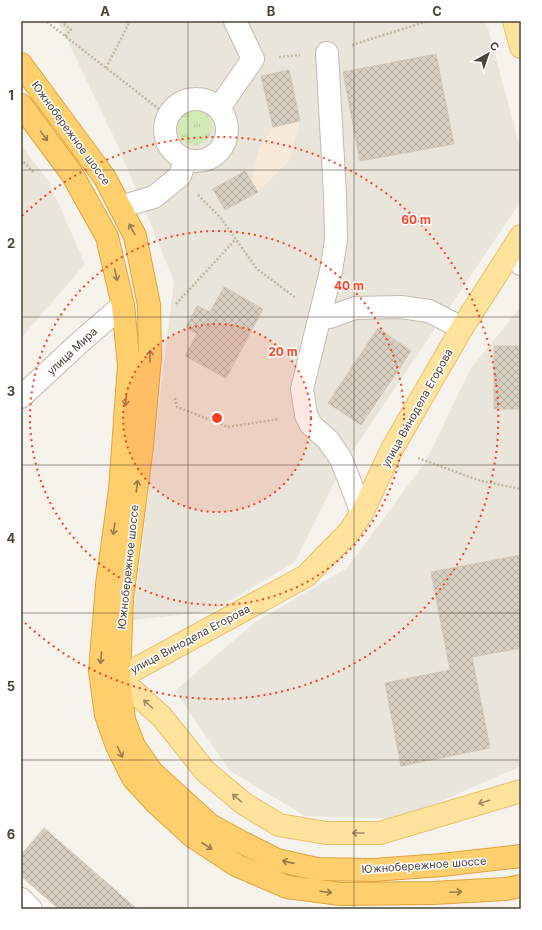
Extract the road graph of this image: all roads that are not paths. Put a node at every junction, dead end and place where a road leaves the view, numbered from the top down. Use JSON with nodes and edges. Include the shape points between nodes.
{"nodes":[{"id":1,"x":235,"y":21,"type":"edge"},
{"id":2,"x":514,"y":21,"type":"edge"},
{"id":3,"x":521,"y":47,"type":"edge"},
{"id":4,"x":327,"y":53,"type":"road end"},
{"id":5,"x":21,"y":64,"type":"edge"},
{"id":6,"x":21,"y":105,"type":"edge"},
{"id":7,"x":219,"y":108,"type":"junction"},
{"id":8,"x":183,"y":168,"type":"junction"},
{"id":9,"x":120,"y":207,"type":"junction"},
{"id":10,"x":518,"y":251,"type":"edge"},
{"id":11,"x":123,"y":305,"type":"junction"},
{"id":12,"x":320,"y":317,"type":"junction"},
{"id":13,"x":462,"y":328,"type":"junction"},
{"id":14,"x":21,"y":397,"type":"edge"},
{"id":15,"x":362,"y":513,"type":"junction"},
{"id":16,"x":119,"y":678,"type":"junction"},
{"id":17,"x":521,"y":791,"type":"edge"},
{"id":18,"x":521,"y":856,"type":"edge"},
{"id":19,"x":521,"y":886,"type":"edge"},
{"id":20,"x":21,"y":899,"type":"edge"},
{"id":21,"x":31,"y":909,"type":"edge"}],
"edges":[{"from":1,"to":7,"type":"street","via":[[253,59]]},
{"from":2,"to":3,"type":"main road"},
{"from":4,"to":12,"type":"street","via":[[336,240]]},
{"from":5,"to":9,"type":"highway","name":"Южнобережное шоссе","via":[[105,178]]},
{"from":6,"to":11,"type":"highway","name":"Южнобережное шоссе","one_way":true,"via":[[72,174],[107,237]]},
{"from":7,"to":8,"type":"street","via":[[228,127],[222,147],[206,160],[195,161]]},
{"from":7,"to":8,"type":"street","via":[[201,98],[191,99],[181,102],[168,116],[165,137]]},
{"from":8,"to":9,"type":"street","via":[[154,198]]},
{"from":16,"to":9,"type":"highway","name":"Южнобережное шоссе","one_way":true,"via":[[122,599],[142,446],[150,358],[149,305],[135,236]]},
{"from":10,"to":13,"type":"main road","name":"улица Винодела Егорова"},
{"from":11,"to":14,"type":"street","name":"улица Мира"},
{"from":11,"to":19,"type":"highway","name":"Южнобережное шоссе","one_way":true,"via":[[129,365],[120,490],[107,585],[100,671],[106,715],[117,746],[133,778],[192,836],[236,865],[287,887],[341,894],[433,893]]},
{"from":12,"to":13,"type":"street","via":[[330,317],[355,308],[401,307],[429,311]]},
{"from":12,"to":15,"type":"street","via":[[302,389],[306,416],[341,459]]},
{"from":13,"to":15,"type":"main road","name":"улица Винодела Егорова","via":[[392,449]]},
{"from":15,"to":16,"type":"main road","name":"улица Винодела Егорова","via":[[349,532],[306,576]]},
{"from":17,"to":16,"type":"main road","one_way":true,"via":[[380,833],[326,834],[279,825],[243,803],[205,771],[162,717]]},
{"from":18,"to":16,"type":"highway","name":"Южнобережное шоссе","one_way":true,"via":[[373,870],[317,869],[277,860],[210,825],[152,772],[134,746],[124,720]]},
{"from":20,"to":21,"type":"street"}]}
